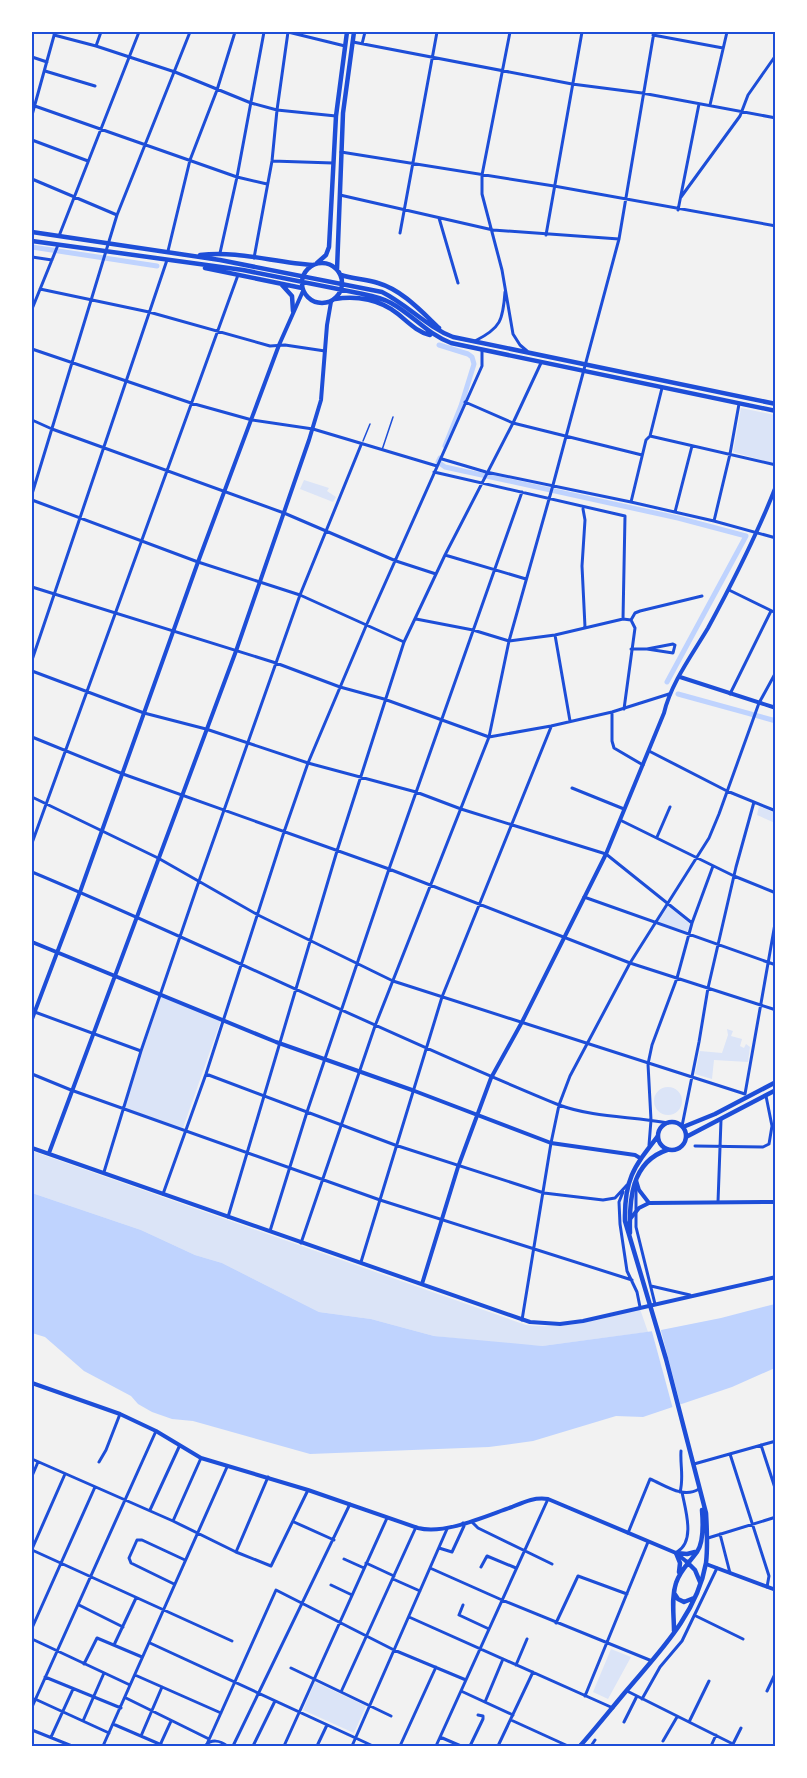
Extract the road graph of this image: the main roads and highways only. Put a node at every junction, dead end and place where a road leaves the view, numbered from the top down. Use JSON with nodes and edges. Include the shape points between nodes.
{"nodes":[{"id":1,"x":347,"y":32,"type":"edge"},
{"id":2,"x":354,"y":32,"type":"edge"},
{"id":3,"x":32,"y":232,"type":"edge"},
{"id":4,"x":32,"y":241,"type":"edge"},
{"id":5,"x":194,"y":255,"type":"junction"},
{"id":6,"x":184,"y":263,"type":"junction"},
{"id":7,"x":315,"y":264,"type":"junction"},
{"id":8,"x":244,"y":267,"type":"junction"},
{"id":9,"x":339,"y":272,"type":"junction"},
{"id":10,"x":280,"y":283,"type":"junction"},
{"id":11,"x":303,"y":290,"type":"junction"},
{"id":12,"x":382,"y":295,"type":"junction"},
{"id":13,"x":333,"y":301,"type":"junction"},
{"id":14,"x":294,"y":311,"type":"road end"},
{"id":15,"x":446,"y":334,"type":"junction"},
{"id":16,"x":433,"y":335,"type":"junction"},
{"id":17,"x":776,"y":404,"type":"edge"},
{"id":18,"x":776,"y":411,"type":"edge"},
{"id":19,"x":776,"y":1082,"type":"edge"},
{"id":20,"x":776,"y":1090,"type":"edge"},
{"id":21,"x":682,"y":1126,"type":"junction"},
{"id":22,"x":658,"y":1136,"type":"junction"},
{"id":23,"x":686,"y":1137,"type":"junction"},
{"id":24,"x":668,"y":1150,"type":"junction"},
{"id":25,"x":631,"y":1245,"type":"junction"},
{"id":26,"x":699,"y":1489,"type":"junction"},
{"id":27,"x":698,"y":1551,"type":"junction"},
{"id":28,"x":687,"y":1562,"type":"junction"},
{"id":29,"x":679,"y":1575,"type":"junction"},
{"id":30,"x":700,"y":1585,"type":"junction"},
{"id":31,"x":674,"y":1590,"type":"junction"},
{"id":32,"x":696,"y":1596,"type":"junction"},
{"id":33,"x":674,"y":1632,"type":"junction"},
{"id":34,"x":580,"y":1746,"type":"edge"}],
"edges":[{"from":1,"to":7,"type":"main road","via":[[336,116],[329,247]]},
{"from":2,"to":9,"type":"main road","via":[[340,152]]},
{"from":3,"to":5,"type":"main road"},
{"from":4,"to":6,"type":"main road"},
{"from":5,"to":7,"type":"main road","via":[[220,252]]},
{"from":5,"to":8,"type":"main road"},
{"from":6,"to":8,"type":"main road"},
{"from":6,"to":10,"type":"main road"},
{"from":7,"to":9,"type":"main road","via":[[328,264]]},
{"from":7,"to":11,"type":"main road","via":[[305,272]]},
{"from":8,"to":12,"type":"main road"},
{"from":9,"to":13,"type":"main road","via":[[342,286]]},
{"from":9,"to":15,"type":"main road","via":[[388,287]]},
{"from":10,"to":11,"type":"main road"},
{"from":10,"to":14,"type":"main road","via":[[292,296]]},
{"from":11,"to":13,"type":"main road","via":[[315,302]]},
{"from":12,"to":15,"type":"main road"},
{"from":12,"to":16,"type":"main road"},
{"from":13,"to":16,"type":"main road","via":[[349,297],[382,304],[421,332]]},
{"from":15,"to":17,"type":"main road"},
{"from":16,"to":18,"type":"main road","via":[[482,351]]},
{"from":19,"to":21,"type":"main road"},
{"from":20,"to":23,"type":"main road"},
{"from":21,"to":22,"type":"main road","via":[[668,1123]]},
{"from":21,"to":23,"type":"main road"},
{"from":22,"to":24,"type":"main road"},
{"from":22,"to":25,"type":"main road","via":[[640,1158],[627,1185],[625,1221]]},
{"from":23,"to":24,"type":"main road","via":[[680,1148]]},
{"from":24,"to":25,"type":"main road","via":[[650,1158],[636,1180],[631,1194]]},
{"from":25,"to":26,"type":"main road","via":[[666,1359]]},
{"from":26,"to":27,"type":"main road","via":[[703,1521]]},
{"from":26,"to":30,"type":"main road","via":[[708,1538]]},
{"from":27,"to":28,"type":"main road"},
{"from":27,"to":29,"type":"main road","via":[[676,1553]]},
{"from":28,"to":29,"type":"main road"},
{"from":28,"to":30,"type":"main road"},
{"from":29,"to":31,"type":"main road"},
{"from":30,"to":32,"type":"main road"},
{"from":31,"to":32,"type":"main road","via":[[681,1601],[688,1602]]},
{"from":31,"to":33,"type":"main road"},
{"from":32,"to":33,"type":"main road"},
{"from":33,"to":34,"type":"main road"}]}
